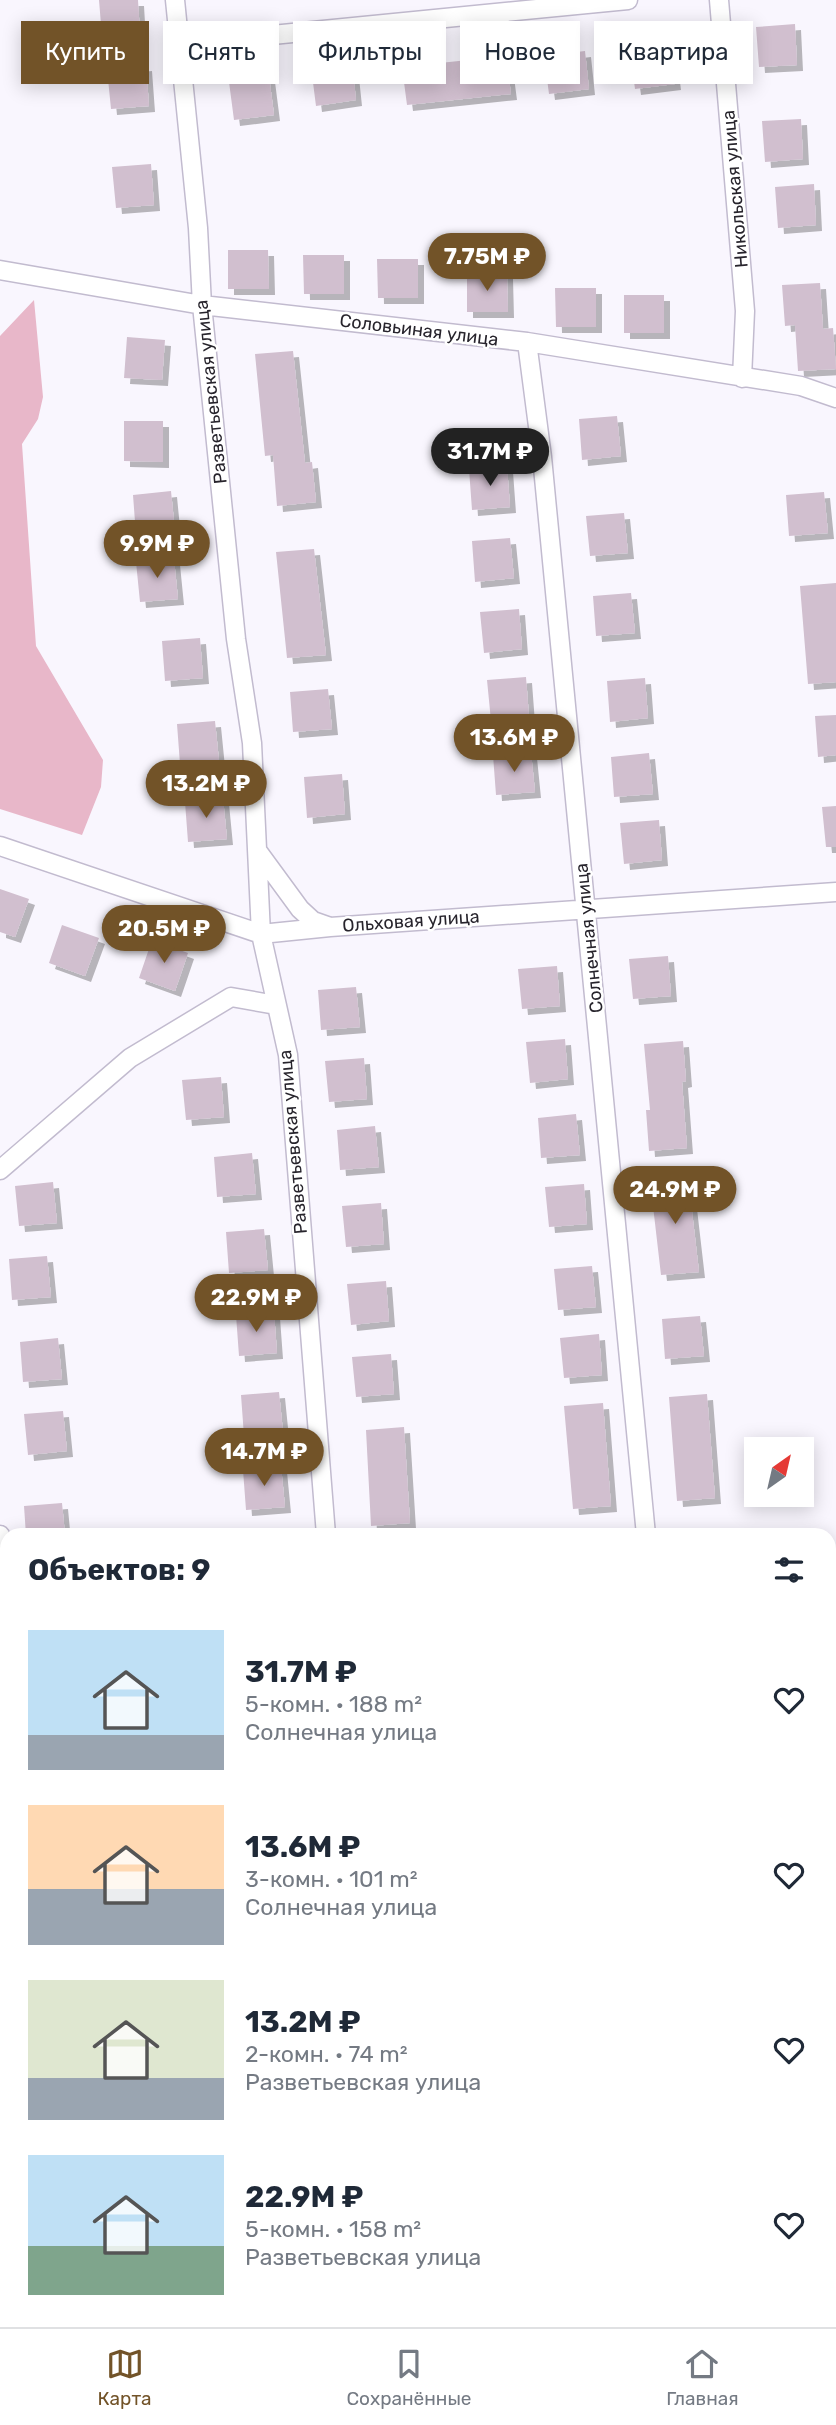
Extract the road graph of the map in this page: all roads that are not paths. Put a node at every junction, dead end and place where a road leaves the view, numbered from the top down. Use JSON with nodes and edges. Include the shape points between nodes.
{"nodes":[{"id":1,"x":175,"y":0,"type":"edge"},
{"id":2,"x":628,"y":0,"type":"edge"},
{"id":3,"x":719,"y":0,"type":"edge"},
{"id":4,"x":177,"y":21,"type":"edge"},
{"id":5,"x":279,"y":34,"type":"edge"},
{"id":6,"x":183,"y":84,"type":"edge"},
{"id":7,"x":0,"y":270,"type":"edge"},
{"id":8,"x":202,"y":305,"type":"junction"},
{"id":9,"x":527,"y":342,"type":"junction"},
{"id":10,"x":742,"y":378,"type":"junction"},
{"id":11,"x":836,"y":398,"type":"edge"},
{"id":12,"x":0,"y":846,"type":"edge"},
{"id":13,"x":258,"y":852,"type":"junction"},
{"id":14,"x":836,"y":892,"type":"edge"},
{"id":15,"x":587,"y":910,"type":"junction"},
{"id":16,"x":330,"y":926,"type":"junction"},
{"id":17,"x":261,"y":934,"type":"junction"},
{"id":18,"x":276,"y":1005,"type":"junction"},
{"id":19,"x":0,"y":1170,"type":"edge"},
{"id":20,"x":325,"y":1528,"type":"edge"},
{"id":21,"x":645,"y":1528,"type":"edge"}],
"edges":[{"from":1,"to":4,"type":"street","name":"Разветьевская улица"},
{"from":2,"to":5,"type":"street"},
{"from":3,"to":10,"type":"street","name":"Никольская улица","via":[[745,311]]},
{"from":6,"to":8,"type":"street","name":"Разветьевская улица"},
{"from":7,"to":8,"type":"street","name":"Соловьиная улица"},
{"from":8,"to":9,"type":"street","name":"Соловьиная улица"},
{"from":8,"to":13,"type":"street","name":"Разветьевская улица","via":[[236,639],[252,743]]},
{"from":9,"to":10,"type":"street","name":"Соловьиная улица"},
{"from":9,"to":15,"type":"street","name":"Солнечная улица"},
{"from":10,"to":11,"type":"street","name":"Соловьиная улица","via":[[801,386]]},
{"from":12,"to":17,"type":"street","name":"Ольховая улица"},
{"from":13,"to":16,"type":"street","via":[[300,909],[313,921]]},
{"from":13,"to":17,"type":"street","name":"Разветьевская улица"},
{"from":14,"to":15,"type":"street","name":"Ольховая улица"},
{"from":15,"to":16,"type":"street","name":"Ольховая улица"},
{"from":15,"to":21,"type":"street","name":"Солнечная улица"},
{"from":16,"to":17,"type":"street","name":"Ольховая улица"},
{"from":17,"to":18,"type":"street","name":"Разветьевская улица"},
{"from":18,"to":19,"type":"street","via":[[231,997],[130,1058]]},
{"from":18,"to":20,"type":"street","name":"Разветьевская улица","via":[[288,1055]]}]}
